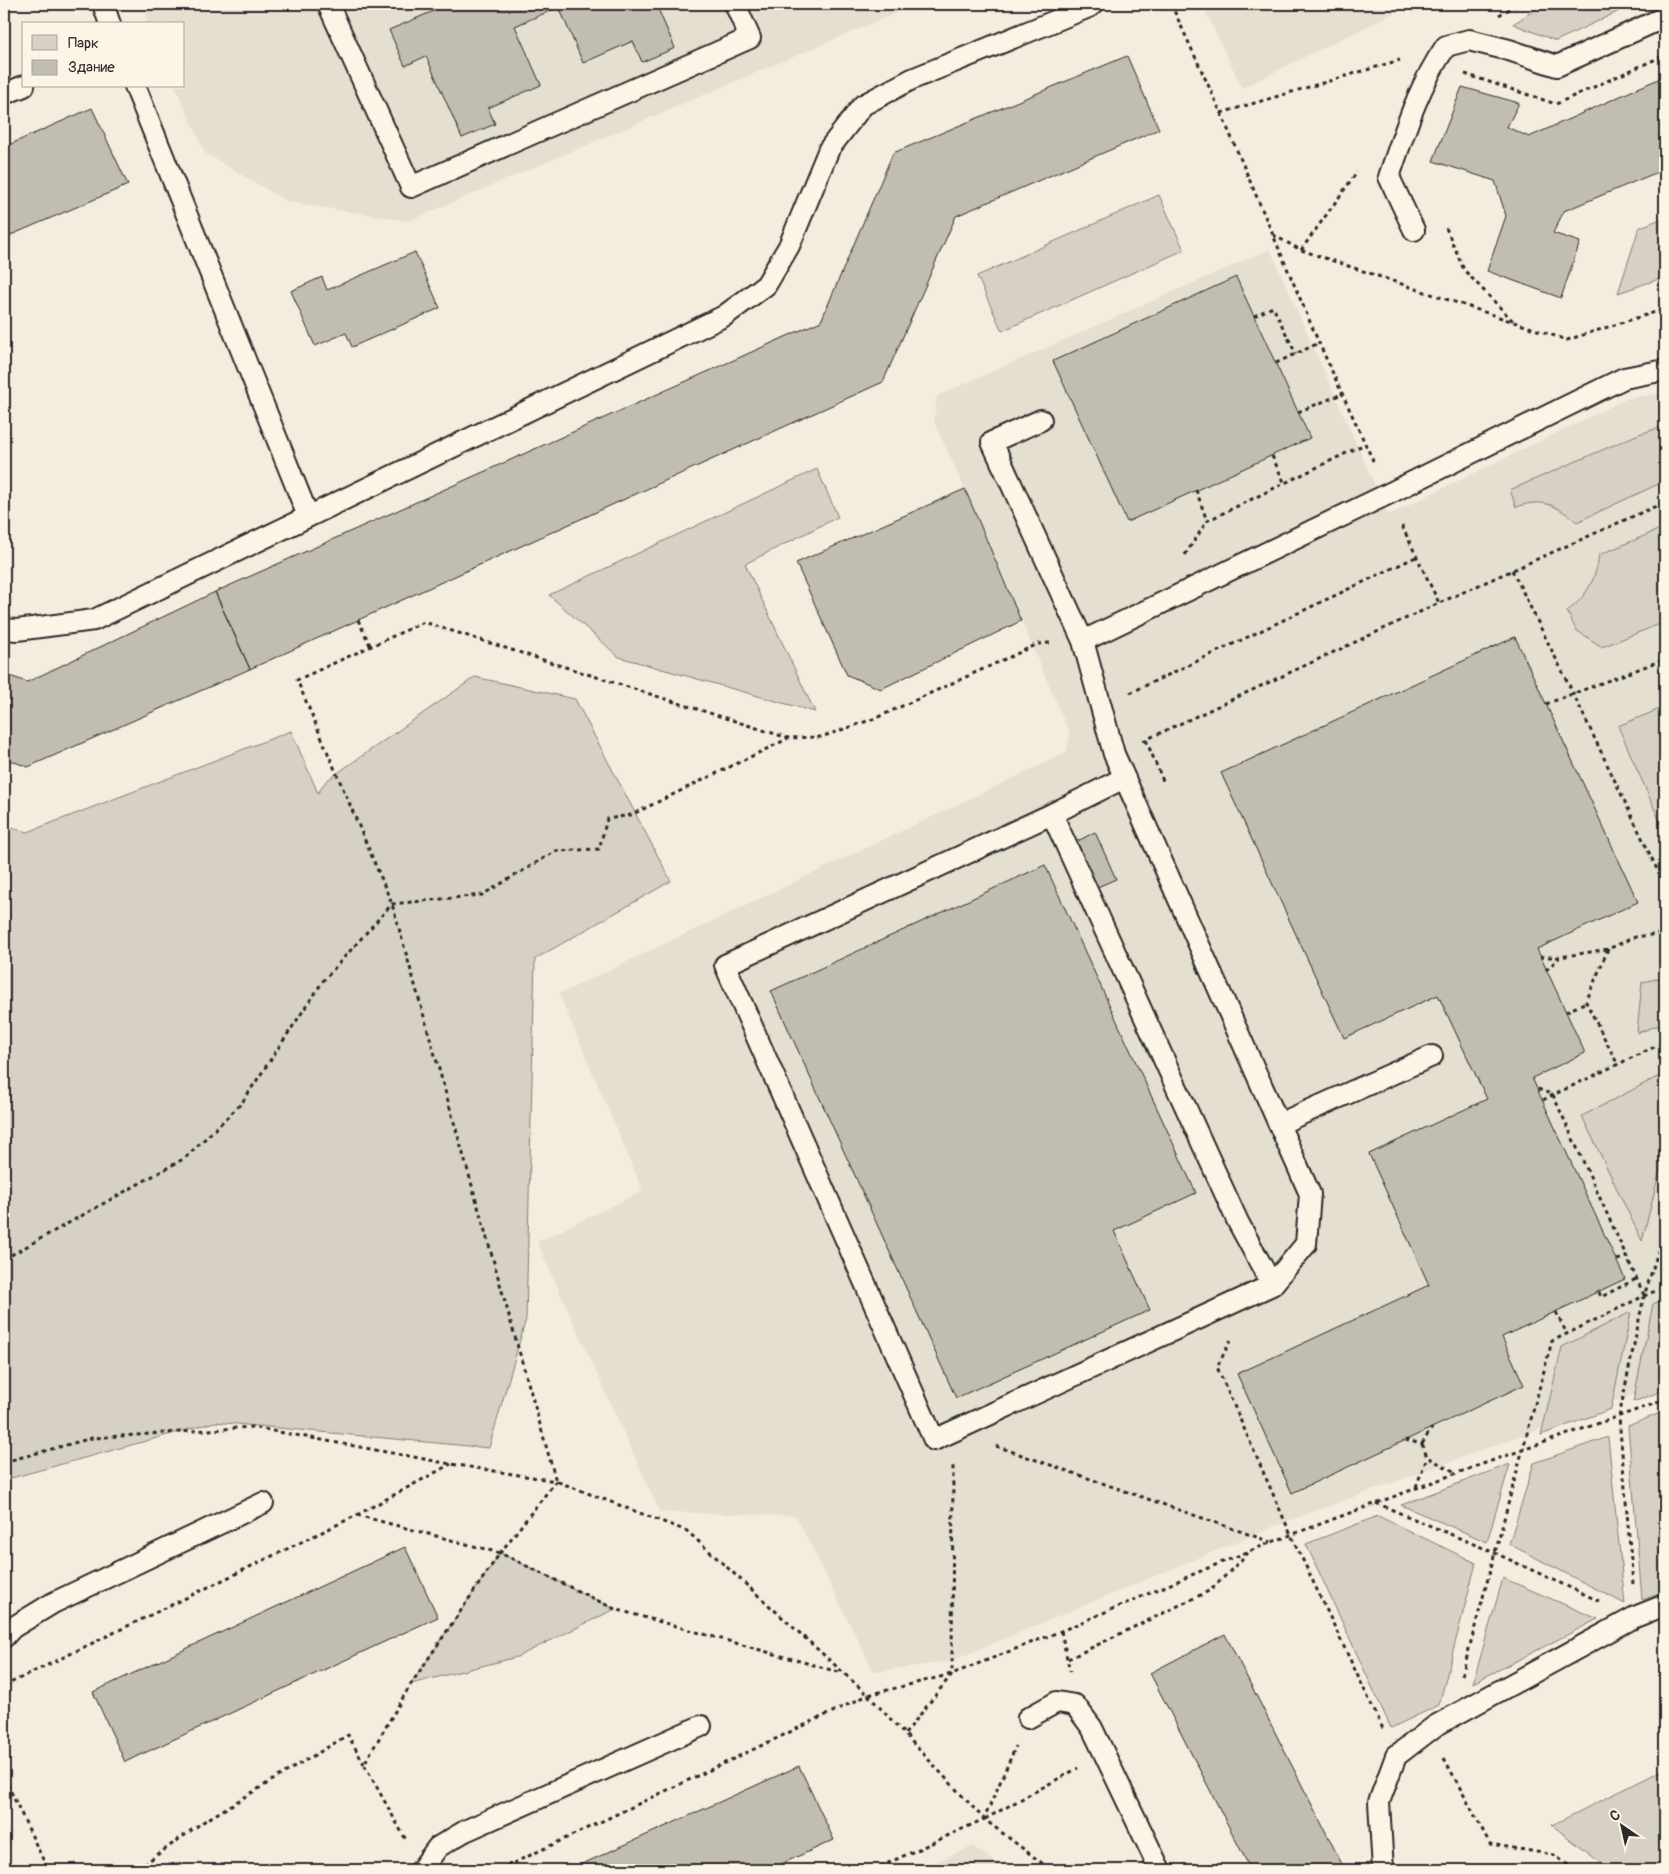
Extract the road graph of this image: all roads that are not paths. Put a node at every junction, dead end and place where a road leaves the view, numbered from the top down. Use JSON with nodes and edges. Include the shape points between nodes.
{"nodes":[{"id":1,"x":103,"y":4,"type":"edge"},
{"id":2,"x":328,"y":4,"type":"edge"},
{"id":3,"x":735,"y":4,"type":"edge"},
{"id":4,"x":1093,"y":4,"type":"edge"},
{"id":5,"x":1665,"y":17,"type":"edge"},
{"id":6,"x":109,"y":22,"type":"edge"},
{"id":7,"x":22,"y":87,"type":"edge"},
{"id":8,"x":135,"y":88,"type":"edge"},
{"id":9,"x":4,"y":94,"type":"edge"},
{"id":10,"x":1414,"y":230,"type":"dead end"},
{"id":11,"x":1665,"y":370,"type":"edge"},
{"id":12,"x":1040,"y":420,"type":"dead end"},
{"id":13,"x":308,"y":516,"type":"junction"},
{"id":14,"x":4,"y":629,"type":"edge"},
{"id":15,"x":1083,"y":641,"type":"junction"},
{"id":16,"x":1124,"y":778,"type":"junction"},
{"id":17,"x":1052,"y":814,"type":"junction"},
{"id":18,"x":1432,"y":1056,"type":"dead end"},
{"id":19,"x":1279,"y":1124,"type":"junction"},
{"id":20,"x":1263,"y":1289,"type":"junction"},
{"id":21,"x":263,"y":1503,"type":"dead end"},
{"id":22,"x":1665,"y":1605,"type":"edge"},
{"id":23,"x":4,"y":1637,"type":"edge"},
{"id":24,"x":1028,"y":1718,"type":"road end"},
{"id":25,"x":701,"y":1726,"type":"dead end"},
{"id":26,"x":421,"y":1870,"type":"edge"},
{"id":27,"x":1160,"y":1870,"type":"edge"},
{"id":28,"x":1383,"y":1870,"type":"edge"}],
"edges":[{"from":1,"to":6,"type":"lane"},
{"from":2,"to":3,"type":"lane","via":[[411,187],[750,38]]},
{"from":4,"to":13,"type":"lane","via":[[912,79],[862,105],[829,149],[789,246],[766,285],[724,316]]},
{"from":5,"to":10,"type":"lane","via":[[1557,66],[1468,40],[1446,46],[1430,70],[1412,110],[1389,176]]},
{"from":7,"to":9,"type":"lane"},
{"from":8,"to":13,"type":"lane"},
{"from":11,"to":15,"type":"lane","via":[[1624,378]]},
{"from":12,"to":15,"type":"lane","via":[[992,442]]},
{"from":13,"to":14,"type":"lane","via":[[94,620]]},
{"from":15,"to":16,"type":"lane","via":[[1114,754]]},
{"from":16,"to":17,"type":"lane"},
{"from":16,"to":19,"type":"lane"},
{"from":17,"to":20,"type":"lane","via":[[1238,1222]]},
{"from":17,"to":20,"type":"lane","via":[[725,966],[934,1440]]},
{"from":18,"to":19,"type":"lane"},
{"from":19,"to":20,"type":"lane","via":[[1310,1194],[1306,1244]]},
{"from":21,"to":23,"type":"lane","via":[[53,1604],[12,1628]]},
{"from":22,"to":28,"type":"lane","via":[[1636,1617],[1435,1726],[1396,1756],[1379,1802]]},
{"from":24,"to":27,"type":"lane","via":[[1057,1702],[1075,1705],[1092,1728]]},
{"from":25,"to":26,"type":"lane","via":[[466,1831],[438,1847]]}]}
